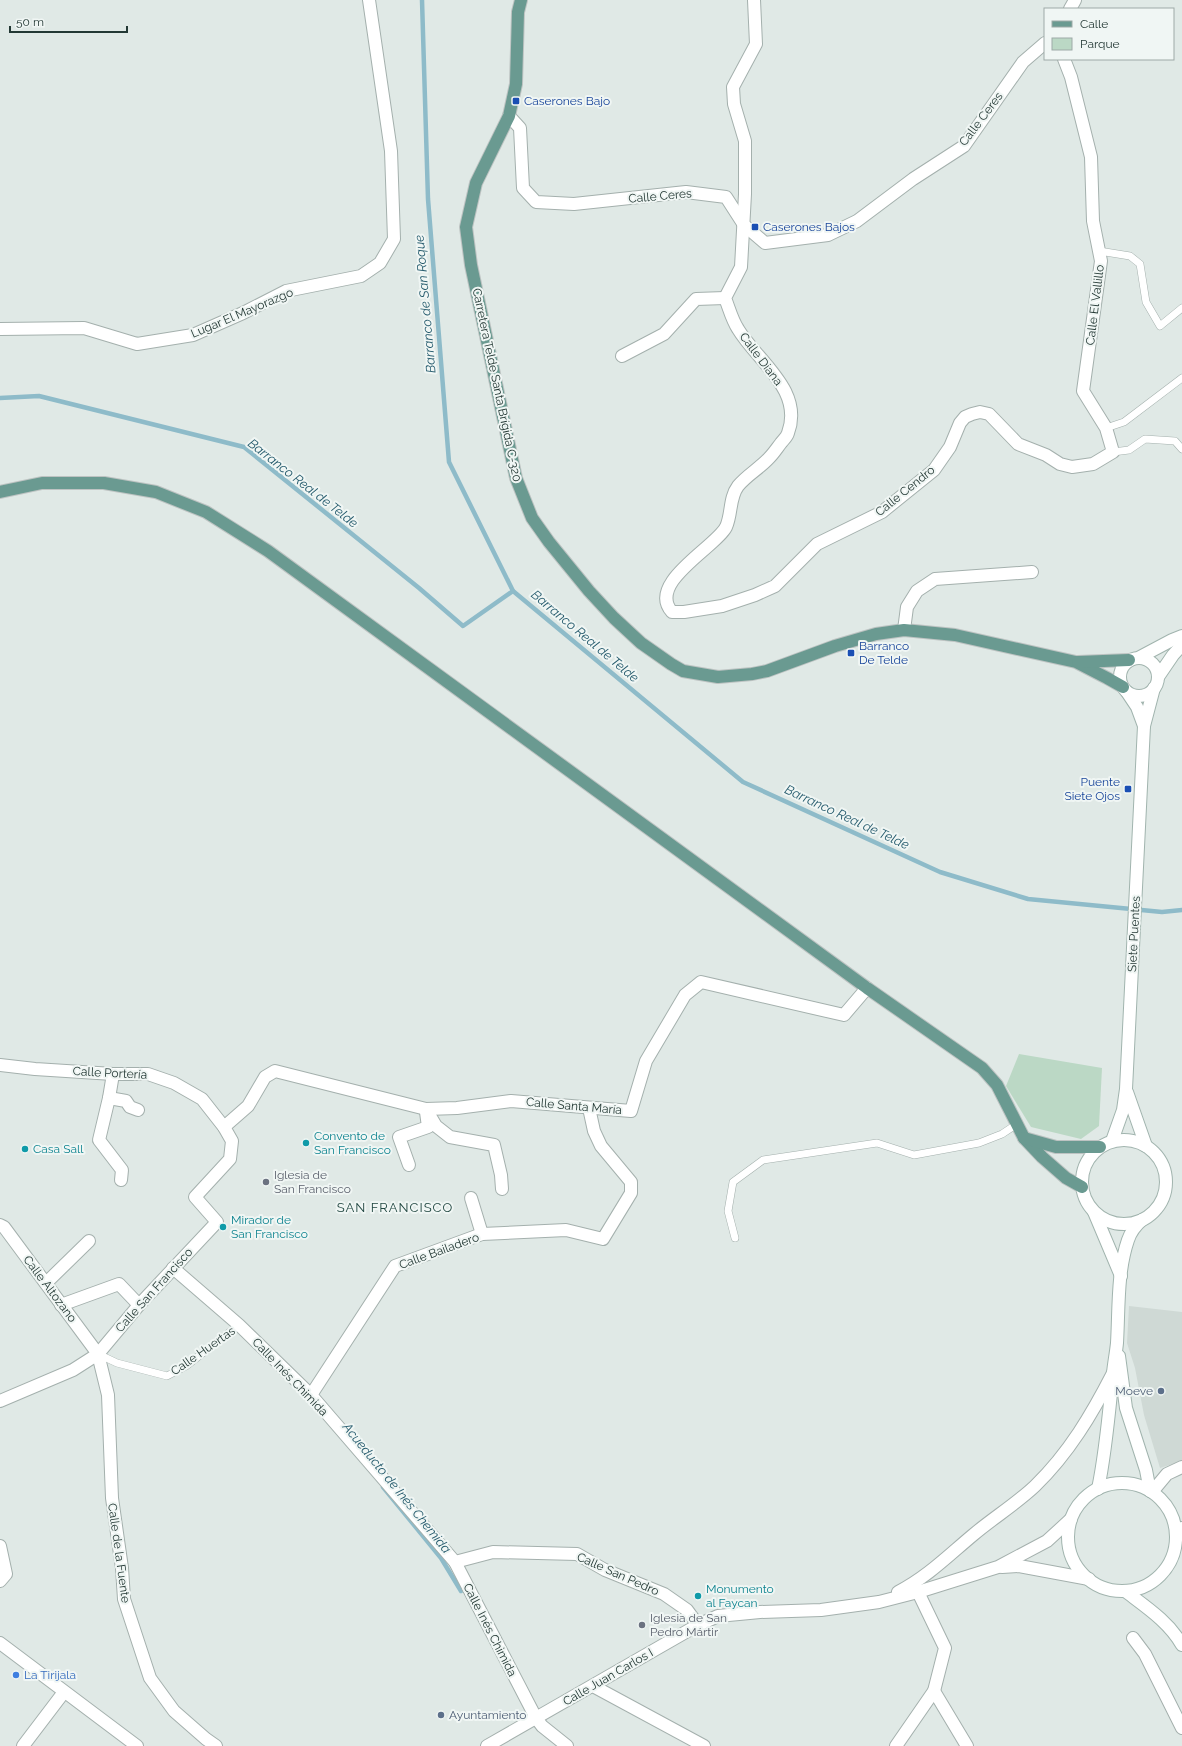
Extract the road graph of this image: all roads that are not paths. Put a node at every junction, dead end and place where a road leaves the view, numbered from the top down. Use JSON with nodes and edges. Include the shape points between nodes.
{"nodes":[{"id":1,"x":368,"y":0,"type":"edge"},
{"id":2,"x":521,"y":0,"type":"edge"},
{"id":3,"x":754,"y":0,"type":"edge"},
{"id":4,"x":1044,"y":44,"type":"edge"},
{"id":5,"x":1064,"y":60,"type":"edge"},
{"id":6,"x":509,"y":116,"type":"junction"},
{"id":7,"x":744,"y":225,"type":"junction"},
{"id":8,"x":1099,"y":251,"type":"junction"},
{"id":9,"x":725,"y":298,"type":"junction"},
{"id":10,"x":1182,"y":308,"type":"edge"},
{"id":11,"x":0,"y":328,"type":"edge"},
{"id":12,"x":622,"y":356,"type":"dead end"},
{"id":13,"x":1182,"y":378,"type":"edge"},
{"id":14,"x":1106,"y":428,"type":"junction"},
{"id":15,"x":1182,"y":449,"type":"edge"},
{"id":16,"x":1113,"y":452,"type":"junction"},
{"id":17,"x":0,"y":492,"type":"edge"},
{"id":18,"x":1032,"y":572,"type":"dead end"},
{"id":19,"x":672,"y":612,"type":"joint"},
{"id":20,"x":904,"y":630,"type":"junction"},
{"id":21,"x":1182,"y":636,"type":"edge"},
{"id":22,"x":1182,"y":645,"type":"edge"},
{"id":23,"x":1134,"y":659,"type":"junction"},
{"id":24,"x":1076,"y":662,"type":"junction"},
{"id":25,"x":1156,"y":683,"type":"junction"},
{"id":26,"x":1125,"y":690,"type":"junction"},
{"id":27,"x":1144,"y":726,"type":"junction"},
{"id":28,"x":867,"y":988,"type":"junction"},
{"id":29,"x":0,"y":1065,"type":"edge"},
{"id":30,"x":113,"y":1074,"type":"junction"},
{"id":31,"x":1126,"y":1089,"type":"junction"},
{"id":32,"x":109,"y":1098,"type":"junction"},
{"id":33,"x":589,"y":1108,"type":"junction"},
{"id":34,"x":426,"y":1109,"type":"junction"},
{"id":35,"x":138,"y":1110,"type":"dead end"},
{"id":36,"x":1017,"y":1124,"type":"junction"},
{"id":37,"x":224,"y":1127,"type":"junction"},
{"id":38,"x":1024,"y":1138,"type":"junction"},
{"id":39,"x":1112,"y":1141,"type":"junction"},
{"id":40,"x":1146,"y":1146,"type":"junction"},
{"id":41,"x":1100,"y":1147,"type":"junction"},
{"id":42,"x":409,"y":1165,"type":"dead end"},
{"id":43,"x":121,"y":1180,"type":"dead end"},
{"id":44,"x":1082,"y":1187,"type":"junction"},
{"id":45,"x":502,"y":1189,"type":"dead end"},
{"id":46,"x":471,"y":1198,"type":"dead end"},
{"id":47,"x":1093,"y":1211,"type":"junction"},
{"id":48,"x":1142,"y":1220,"type":"junction"},
{"id":49,"x":0,"y":1225,"type":"edge"},
{"id":50,"x":212,"y":1228,"type":"joint"},
{"id":51,"x":482,"y":1234,"type":"junction"},
{"id":52,"x":735,"y":1238,"type":"dead end"},
{"id":53,"x":89,"y":1241,"type":"dead end"},
{"id":54,"x":174,"y":1268,"type":"junction"},
{"id":55,"x":1121,"y":1277,"type":"junction"},
{"id":56,"x":46,"y":1283,"type":"junction"},
{"id":57,"x":62,"y":1305,"type":"junction"},
{"id":58,"x":139,"y":1305,"type":"junction"},
{"id":59,"x":239,"y":1325,"type":"junction"},
{"id":60,"x":1116,"y":1345,"type":"junction"},
{"id":61,"x":98,"y":1354,"type":"junction"},
{"id":62,"x":1113,"y":1373,"type":"junction"},
{"id":63,"x":311,"y":1395,"type":"junction"},
{"id":64,"x":0,"y":1401,"type":"edge"},
{"id":65,"x":1179,"y":1471,"type":"edge"},
{"id":66,"x":1098,"y":1489,"type":"junction"},
{"id":67,"x":1151,"y":1491,"type":"junction"},
{"id":68,"x":1072,"y":1519,"type":"junction"},
{"id":69,"x":1178,"y":1536,"type":"edge"},
{"id":70,"x":0,"y":1546,"type":"edge"},
{"id":71,"x":1182,"y":1558,"type":"edge"},
{"id":72,"x":455,"y":1562,"type":"junction"},
{"id":73,"x":998,"y":1567,"type":"junction"},
{"id":74,"x":3,"y":1577,"type":"edge"},
{"id":75,"x":1088,"y":1579,"type":"junction"},
{"id":76,"x":1124,"y":1591,"type":"junction"},
{"id":77,"x":918,"y":1592,"type":"junction"},
{"id":78,"x":879,"y":1602,"type":"junction"},
{"id":79,"x":698,"y":1625,"type":"junction"},
{"id":80,"x":1133,"y":1638,"type":"dead end"},
{"id":81,"x":0,"y":1643,"type":"edge"},
{"id":82,"x":1182,"y":1645,"type":"edge"},
{"id":83,"x":593,"y":1686,"type":"junction"},
{"id":84,"x":934,"y":1691,"type":"junction"},
{"id":85,"x":64,"y":1692,"type":"junction"},
{"id":86,"x":538,"y":1717,"type":"junction"},
{"id":87,"x":1182,"y":1728,"type":"edge"},
{"id":88,"x":22,"y":1746,"type":"edge"},
{"id":89,"x":137,"y":1746,"type":"edge"},
{"id":90,"x":216,"y":1746,"type":"edge"},
{"id":91,"x":487,"y":1746,"type":"edge"},
{"id":92,"x":567,"y":1746,"type":"edge"},
{"id":93,"x":704,"y":1746,"type":"edge"},
{"id":94,"x":896,"y":1746,"type":"edge"},
{"id":95,"x":967,"y":1746,"type":"edge"}],
"edges":[{"from":1,"to":11,"type":"street","name":"Lugar El Mayorazgo","via":[[391,151],[394,239],[380,263],[361,276],[286,291],[193,335],[138,344],[84,328]]},
{"from":2,"to":6,"type":"main road","name":"Carretera Telde Santa Brígida C-320","via":[[518,12],[516,84]]},
{"from":3,"to":7,"type":"street","via":[[756,44],[733,87],[734,104],[745,141]]},
{"from":4,"to":7,"type":"street","name":"Calle Ceres","via":[[1023,62],[964,146],[913,179],[857,221],[828,234],[765,242]]},
{"from":5,"to":8,"type":"street","name":"Calle El Vallillo","via":[[1092,157],[1093,221]]},
{"from":6,"to":7,"type":"street","name":"Calle Ceres","via":[[520,128],[523,188],[536,202],[574,204],[686,192],[726,197]]},
{"from":6,"to":20,"type":"main road","name":"Carretera Telde Santa Brígida C-320","via":[[476,183],[466,227],[471,265],[516,478],[532,518],[549,542],[614,618],[641,643],[683,670],[718,678],[752,674],[779,668],[835,646],[876,634]]},
{"from":7,"to":9,"type":"street","via":[[741,267]]},
{"from":8,"to":10,"type":"lane","via":[[1130,256],[1140,264],[1146,302],[1160,326]]},
{"from":8,"to":14,"type":"street","name":"Calle El Vallillo","via":[[1101,261],[1083,391]]},
{"from":9,"to":12,"type":"street","via":[[696,299],[664,334]]},
{"from":9,"to":19,"type":"street","name":"Calle Diana","via":[[738,329],[781,382],[792,411],[788,434],[769,458],[738,486],[726,527],[673,580],[667,593]]},
{"from":13,"to":14,"type":"lane","via":[[1124,422]]},
{"from":14,"to":16,"type":"street","name":"Calle El Vallillo"},
{"from":15,"to":16,"type":"lane","via":[[1175,441],[1145,439],[1129,450]]},
{"from":16,"to":19,"type":"street","name":"Calle Cendro","via":[[1093,464],[1072,467],[1060,464],[1046,455],[1018,444],[989,414],[972,414],[960,423],[950,447],[934,470],[882,512],[817,544],[775,586],[722,606]]},
{"from":17,"to":28,"type":"main road","via":[[42,483],[104,483],[156,492],[206,512],[268,551]]},
{"from":18,"to":20,"type":"street","via":[[934,579],[917,591],[907,606]]},
{"from":20,"to":24,"type":"main road","name":"Carretera Telde Santa Brígida C-320","via":[[955,635]]},
{"from":21,"to":23,"type":"street"},
{"from":22,"to":25,"type":"street"},
{"from":23,"to":24,"type":"main road","name":"Carretera Telde Santa Brígida C-320"},
{"from":23,"to":25,"type":"street","via":[[1151,662],[1155,666]]},
{"from":23,"to":26,"type":"street","via":[[1124,664],[1119,675]]},
{"from":24,"to":26,"type":"main road","name":"Carretera Telde Santa Brígida C-320"},
{"from":25,"to":26,"type":"street","via":[[1145,695],[1139,696]]},
{"from":25,"to":27,"type":"street"},
{"from":26,"to":27,"type":"street","via":[[1137,707]]},
{"from":27,"to":31,"type":"street","name":"Siete Puentes"},
{"from":28,"to":33,"type":"street","name":"Calle Santa María","via":[[844,1015],[701,982],[684,995],[646,1061],[631,1111]]},
{"from":28,"to":36,"type":"main road","via":[[982,1068],[996,1085]]},
{"from":29,"to":30,"type":"street","name":"Calle Portería"},
{"from":30,"to":32,"type":"street"},
{"from":30,"to":37,"type":"street","name":"Calle Portería","via":[[148,1074],[174,1083],[202,1099]]},
{"from":31,"to":39,"type":"street","name":"Siete Puentes","via":[[1123,1110]]},
{"from":31,"to":40,"type":"street"},
{"from":32,"to":35,"type":"street","via":[[126,1101],[130,1107]]},
{"from":32,"to":43,"type":"street","via":[[99,1140],[122,1170]]},
{"from":33,"to":34,"type":"street","name":"Calle Santa María","via":[[510,1101]]},
{"from":33,"to":51,"type":"street","name":"Calle Bailadero","via":[[594,1131],[601,1146],[631,1182],[631,1193],[602,1239],[566,1230]]},
{"from":34,"to":37,"type":"street","name":"Calle Santa María","via":[[275,1071],[265,1077],[248,1106]]},
{"from":34,"to":42,"type":"street","via":[[428,1127],[399,1137]]},
{"from":34,"to":45,"type":"street","via":[[436,1126],[450,1137],[494,1145]]},
{"from":36,"to":38,"type":"main road"},
{"from":36,"to":52,"type":"lane","via":[[1002,1134],[979,1143],[914,1155],[877,1143],[763,1160],[733,1182],[728,1211]]},
{"from":37,"to":50,"type":"street","name":"Calle Portería","via":[[232,1141],[230,1159],[195,1197],[217,1222]]},
{"from":38,"to":41,"type":"main road","via":[[1056,1147]]},
{"from":38,"to":44,"type":"main road","via":[[1066,1178]]},
{"from":39,"to":40,"type":"street","via":[[1124,1139]]},
{"from":39,"to":41,"type":"street"},
{"from":40,"to":48,"type":"street","via":[[1156,1154],[1162,1165],[1166,1184],[1161,1202],[1153,1213]]},
{"from":41,"to":44,"type":"street","via":[[1085,1164]]},
{"from":44,"to":47,"type":"street"},
{"from":46,"to":51,"type":"street"},
{"from":47,"to":48,"type":"street","via":[[1116,1224],[1130,1224]]},
{"from":47,"to":55,"type":"street"},
{"from":48,"to":55,"type":"street","via":[[1134,1226],[1128,1239]]},
{"from":49,"to":56,"type":"street","name":"Calle Altozano"},
{"from":50,"to":54,"type":"street","name":"Calle San Francisco"},
{"from":51,"to":63,"type":"street","name":"Calle Bailadero","via":[[395,1266]]},
{"from":53,"to":56,"type":"street"},
{"from":54,"to":58,"type":"street","name":"Calle San Francisco"},
{"from":54,"to":59,"type":"street","name":"Calle Inés Chimida"},
{"from":55,"to":60,"type":"street"},
{"from":56,"to":57,"type":"street","name":"Calle Altozano"},
{"from":57,"to":58,"type":"street","via":[[119,1284]]},
{"from":57,"to":61,"type":"street","name":"Calle Altozano"},
{"from":58,"to":61,"type":"street","name":"Calle San Francisco"},
{"from":59,"to":61,"type":"lane","name":"Calle Huertas","via":[[186,1366],[167,1376],[117,1363]]},
{"from":59,"to":63,"type":"street","name":"Calle Inés Chimida"},
{"from":60,"to":62,"type":"street"},
{"from":60,"to":67,"type":"street","via":[[1126,1408]]},
{"from":61,"to":64,"type":"street","name":"Calle San Francisco","via":[[73,1370]]},
{"from":61,"to":90,"type":"street","name":"Calle de la Fuente","via":[[108,1395],[112,1498],[124,1599],[150,1678],[174,1711]]},
{"from":62,"to":66,"type":"street"},
{"from":62,"to":78,"type":"street","via":[[1077,1436],[1035,1486],[916,1583]]},
{"from":63,"to":72,"type":"street","name":"Calle Inés Chimida"},
{"from":65,"to":67,"type":"street","via":[[1166,1474]]},
{"from":66,"to":67,"type":"street","via":[[1115,1483],[1133,1484]]},
{"from":66,"to":68,"type":"street","via":[[1086,1496]]},
{"from":67,"to":69,"type":"street","via":[[1170,1512]]},
{"from":68,"to":73,"type":"street","via":[[1047,1541]]},
{"from":68,"to":75,"type":"street","via":[[1068,1535],[1070,1552],[1077,1567]]},
{"from":69,"to":71,"type":"street"},
{"from":69,"to":76,"type":"street","via":[[1165,1570],[1140,1588]]},
{"from":70,"to":74,"type":"street"},
{"from":72,"to":79,"type":"street","name":"Calle San Pedro","via":[[493,1552],[577,1554],[605,1570],[664,1594],[687,1610]]},
{"from":72,"to":86,"type":"street","name":"Calle Inés Chimida"},
{"from":73,"to":75,"type":"street","via":[[1019,1566]]},
{"from":73,"to":77,"type":"street"},
{"from":75,"to":76,"type":"street","via":[[1100,1586]]},
{"from":76,"to":82,"type":"street","via":[[1176,1634]]},
{"from":77,"to":78,"type":"street"},
{"from":77,"to":84,"type":"street","via":[[945,1648]]},
{"from":78,"to":79,"type":"street","name":"Calle Juan Carlos I","via":[[821,1610],[718,1616]]},
{"from":79,"to":83,"type":"street","name":"Calle Juan Carlos I"},
{"from":80,"to":87,"type":"street","via":[[1145,1654]]},
{"from":81,"to":85,"type":"street"},
{"from":83,"to":86,"type":"street","name":"Calle Juan Carlos I"},
{"from":83,"to":93,"type":"street"},
{"from":84,"to":94,"type":"street"},
{"from":84,"to":95,"type":"street"},
{"from":85,"to":88,"type":"street"},
{"from":85,"to":89,"type":"street"},
{"from":86,"to":91,"type":"street","name":"Calle Juan Carlos I"},
{"from":86,"to":92,"type":"street","name":"Calle Inés Chimida","via":[[542,1726]]}]}
